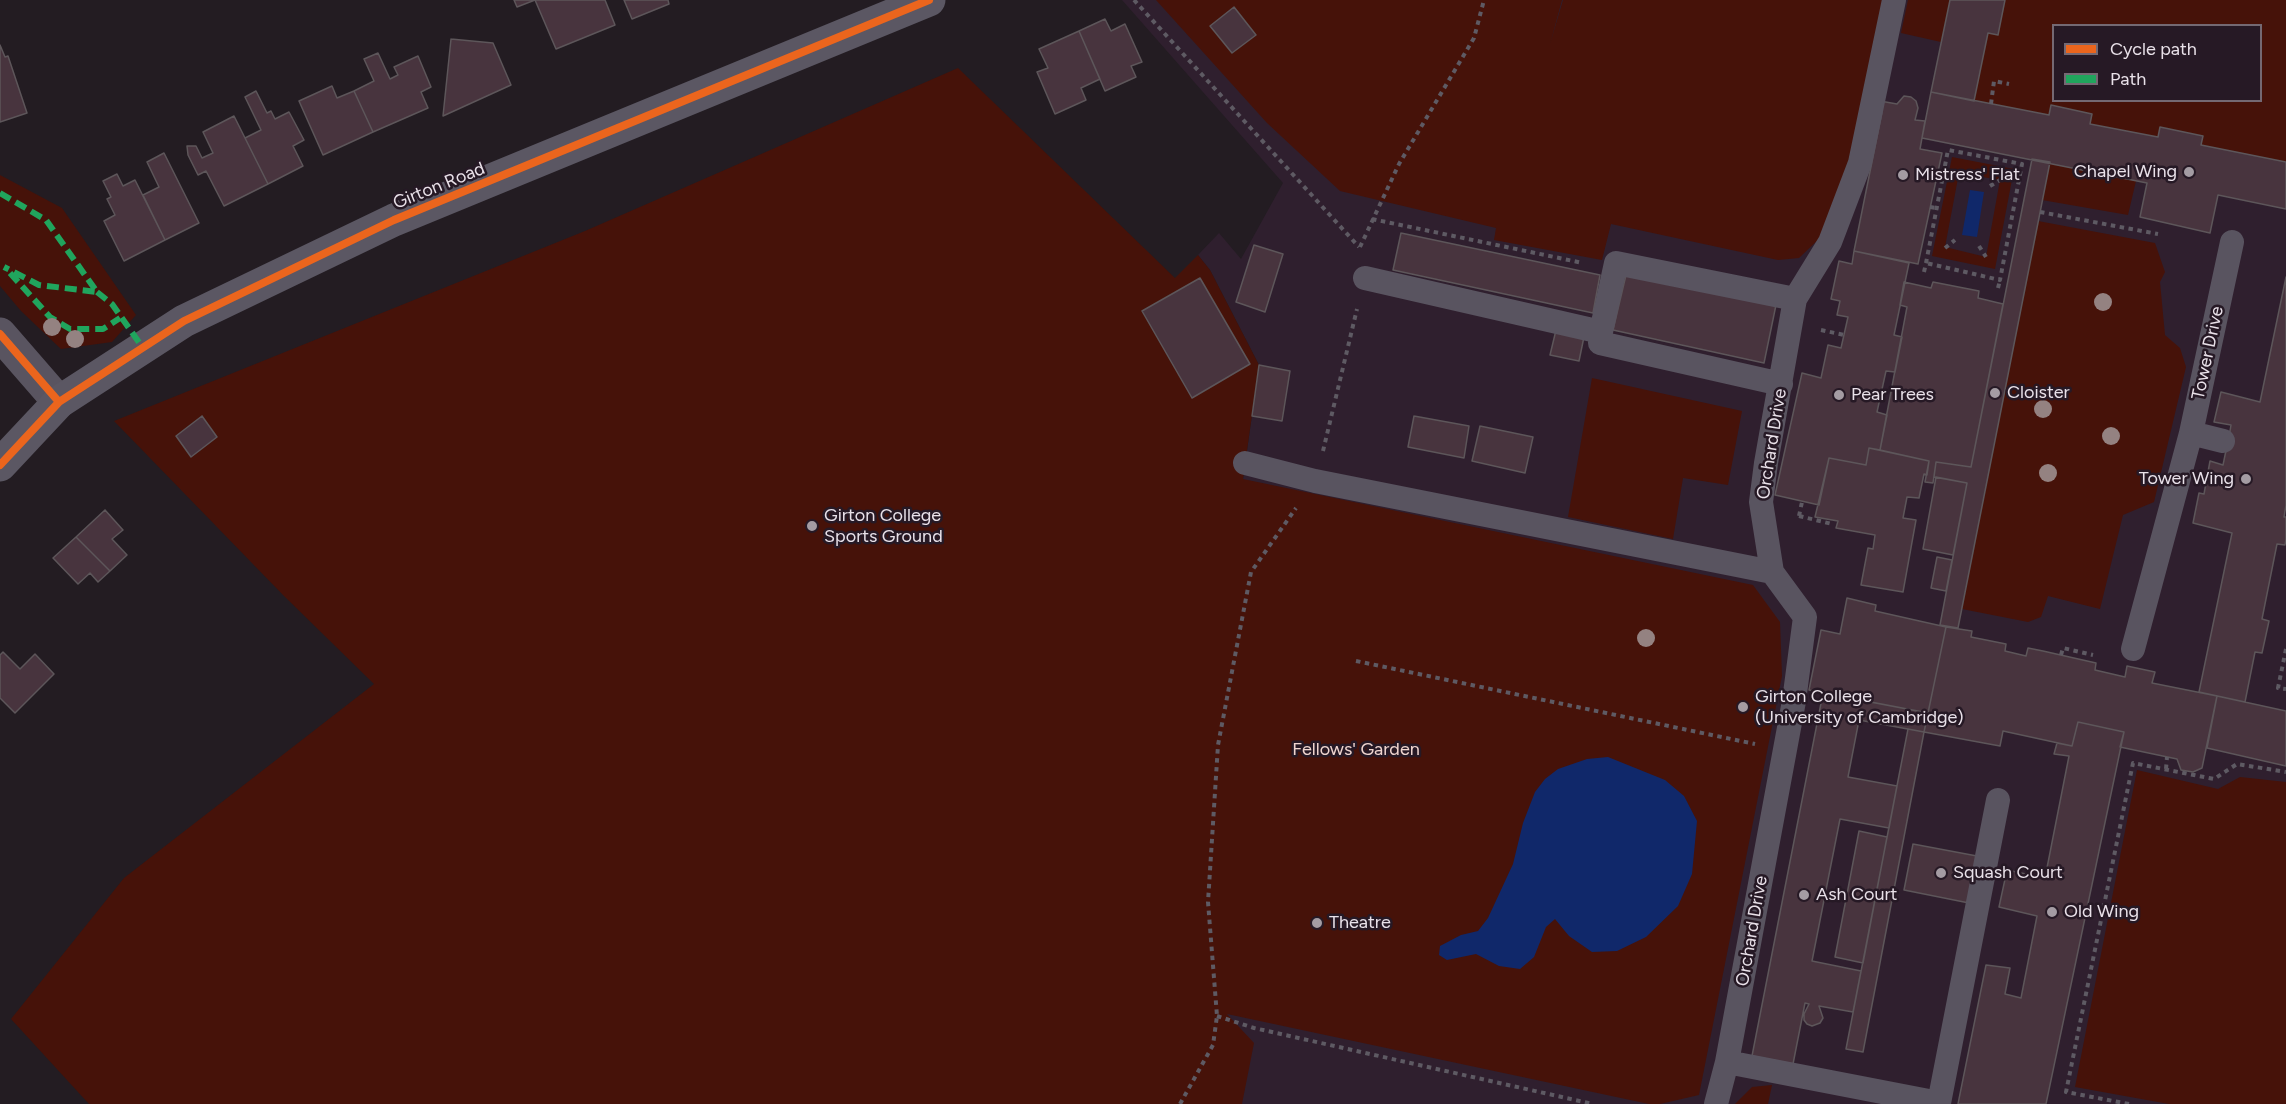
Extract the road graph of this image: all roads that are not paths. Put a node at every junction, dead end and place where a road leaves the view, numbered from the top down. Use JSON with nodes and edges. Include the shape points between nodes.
{"nodes":[{"id":1,"x":929,"y":0,"type":"edge"},
{"id":2,"x":1894,"y":0,"type":"edge"},
{"id":3,"x":2232,"y":242,"type":"dead end"},
{"id":4,"x":1365,"y":278,"type":"road end"},
{"id":5,"x":1795,"y":299,"type":"junction"},
{"id":6,"x":1601,"y":332,"type":"junction"},
{"id":7,"x":0,"y":334,"type":"edge"},
{"id":8,"x":1781,"y":384,"type":"junction"},
{"id":9,"x":59,"y":402,"type":"junction"},
{"id":10,"x":2191,"y":433,"type":"junction"},
{"id":11,"x":2223,"y":441,"type":"dead end"},
{"id":12,"x":1245,"y":463,"type":"dead end"},
{"id":13,"x":0,"y":465,"type":"edge"},
{"id":14,"x":1772,"y":572,"type":"junction"},
{"id":15,"x":2133,"y":649,"type":"dead end"},
{"id":16,"x":1998,"y":800,"type":"dead end"},
{"id":17,"x":1727,"y":1062,"type":"junction"},
{"id":18,"x":1716,"y":1104,"type":"edge"}],
"edges":[{"from":1,"to":9,"type":"street","name":"Girton Road","via":[[394,220],[184,321]]},
{"from":2,"to":5,"type":"lane","name":"Orchard Drive","via":[[1860,163],[1830,242]]},
{"from":3,"to":10,"type":"lane","name":"Tower Drive"},
{"from":4,"to":6,"type":"lane"},
{"from":5,"to":6,"type":"lane","via":[[1616,264]]},
{"from":5,"to":8,"type":"lane","name":"Orchard Drive"},
{"from":6,"to":8,"type":"lane","via":[[1600,344]]},
{"from":7,"to":9,"type":"street"},
{"from":8,"to":14,"type":"lane","name":"Orchard Drive","via":[[1761,502]]},
{"from":9,"to":13,"type":"street","name":"Girton Road"},
{"from":10,"to":11,"type":"lane"},
{"from":10,"to":15,"type":"lane","name":"Tower Drive"},
{"from":12,"to":14,"type":"lane","via":[[1315,481]]},
{"from":14,"to":17,"type":"lane","name":"Orchard Drive","via":[[1805,617],[1794,701]]},
{"from":16,"to":17,"type":"lane","via":[[1939,1102]]},
{"from":17,"to":18,"type":"lane","name":"Orchard Drive"}]}
